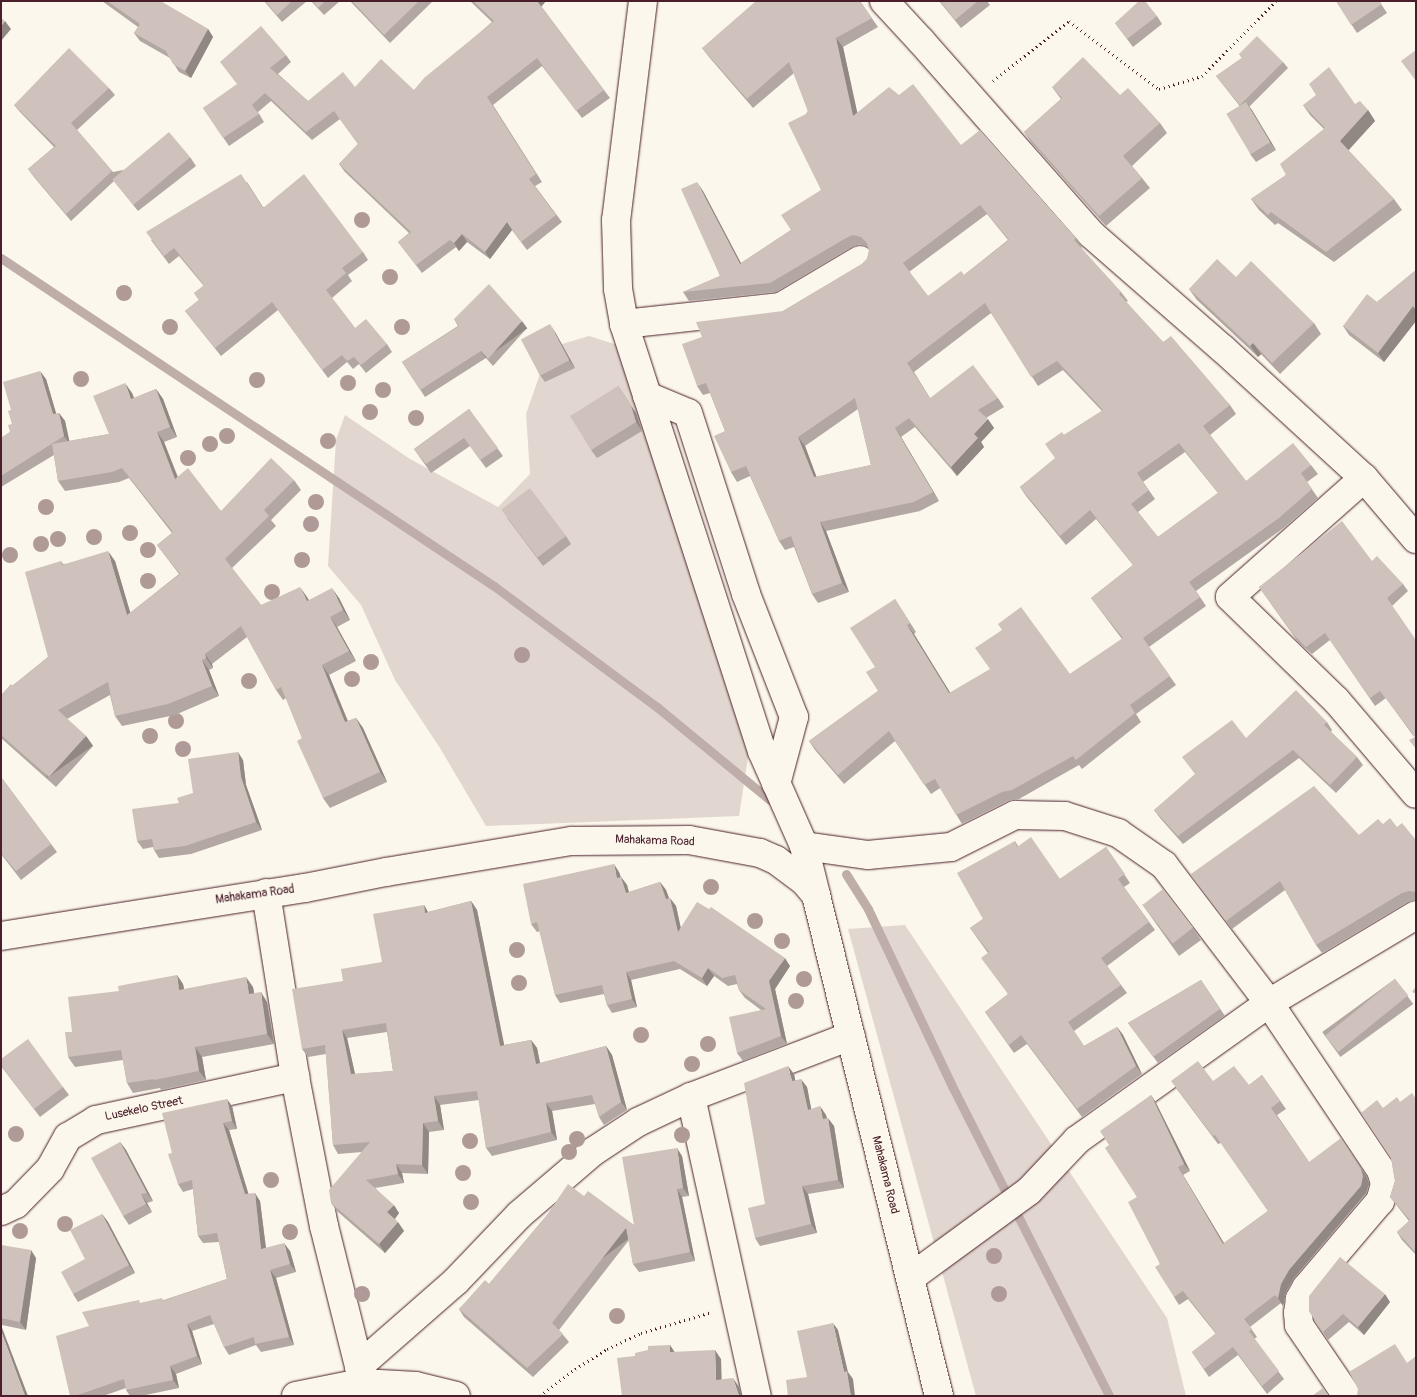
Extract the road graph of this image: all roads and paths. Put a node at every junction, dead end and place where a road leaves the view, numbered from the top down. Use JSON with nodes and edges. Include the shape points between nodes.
{"nodes":[{"id":1,"x":643,"y":1,"type":"edge"},
{"id":2,"x":884,"y":1,"type":"edge"},
{"id":3,"x":1276,"y":1,"type":"edge"},
{"id":4,"x":972,"y":98,"type":"junction"},
{"id":5,"x":860,"y":260,"type":"dead end"},
{"id":6,"x":624,"y":324,"type":"junction"},
{"id":7,"x":647,"y":396,"type":"junction"},
{"id":8,"x":1364,"y":478,"type":"junction"},
{"id":9,"x":1416,"y":539,"type":"edge"},
{"id":10,"x":776,"y":784,"type":"junction"},
{"id":11,"x":1416,"y":794,"type":"edge"},
{"id":12,"x":804,"y":846,"type":"junction"},
{"id":13,"x":266,"y":893,"type":"junction"},
{"id":14,"x":816,"y":895,"type":"junction"},
{"id":15,"x":1416,"y":915,"type":"edge"},
{"id":16,"x":1,"y":936,"type":"edge"},
{"id":17,"x":1269,"y":1003,"type":"junction"},
{"id":18,"x":851,"y":1036,"type":"junction"},
{"id":19,"x":295,"y":1076,"type":"junction"},
{"id":20,"x":691,"y":1098,"type":"junction"},
{"id":21,"x":1,"y":1211,"type":"edge"},
{"id":22,"x":910,"y":1278,"type":"junction"},
{"id":23,"x":736,"y":1304,"type":"junction"},
{"id":24,"x":360,"y":1374,"type":"junction"},
{"id":25,"x":296,"y":1396,"type":"edge"},
{"id":26,"x":456,"y":1396,"type":"edge"},
{"id":27,"x":540,"y":1396,"type":"edge"},
{"id":28,"x":757,"y":1396,"type":"edge"},
{"id":29,"x":939,"y":1396,"type":"edge"},
{"id":30,"x":1347,"y":1396,"type":"edge"}],
"edges":[{"from":1,"to":6,"type":"street","via":[[616,220],[618,289]]},
{"from":2,"to":4,"type":"street"},
{"from":3,"to":4,"type":"path","via":[[1202,76],[1159,89],[1069,21]]},
{"from":4,"to":8,"type":"street","via":[[1091,234]]},
{"from":5,"to":6,"type":"street","via":[[781,307]]},
{"from":6,"to":7,"type":"street"},
{"from":7,"to":10,"type":"street","via":[[762,751]]},
{"from":7,"to":10,"type":"street","via":[[688,413],[746,594],[794,717]]},
{"from":8,"to":9,"type":"street"},
{"from":8,"to":11,"type":"street","via":[[1230,597],[1336,700]]},
{"from":10,"to":12,"type":"street"},
{"from":12,"to":14,"type":"street"},
{"from":12,"to":17,"type":"street","via":[[868,855],[951,847],[1015,815],[1065,816],[1118,833],[1164,865]]},
{"from":13,"to":14,"type":"street","name":"Mahakama Road","via":[[572,841],[639,839],[689,840],[760,853],[790,869]]},
{"from":13,"to":16,"type":"street","name":"Mahakama Road"},
{"from":13,"to":19,"type":"street"},
{"from":14,"to":18,"type":"street","name":"Mahakama Road"},
{"from":15,"to":17,"type":"street"},
{"from":17,"to":22,"type":"street","via":[[1077,1140],[1029,1191]]},
{"from":17,"to":30,"type":"street","via":[[1373,1157],[1385,1184],[1380,1202],[1300,1299],[1299,1325]]},
{"from":18,"to":20,"type":"street"},
{"from":18,"to":22,"type":"street","name":"Mahakama Road"},
{"from":19,"to":21,"type":"street","name":"Lusekelo Street","via":[[96,1120],[68,1137],[50,1169],[16,1204]]},
{"from":19,"to":24,"type":"street","via":[[324,1226]]},
{"from":20,"to":23,"type":"street"},
{"from":20,"to":24,"type":"street","via":[[638,1122],[594,1150],[519,1215]]},
{"from":22,"to":29,"type":"street","name":"Mahakama Road"},
{"from":23,"to":27,"type":"path","via":[[641,1334],[607,1349]]},
{"from":23,"to":28,"type":"street"},
{"from":24,"to":25,"type":"street"},
{"from":24,"to":26,"type":"street"}]}
